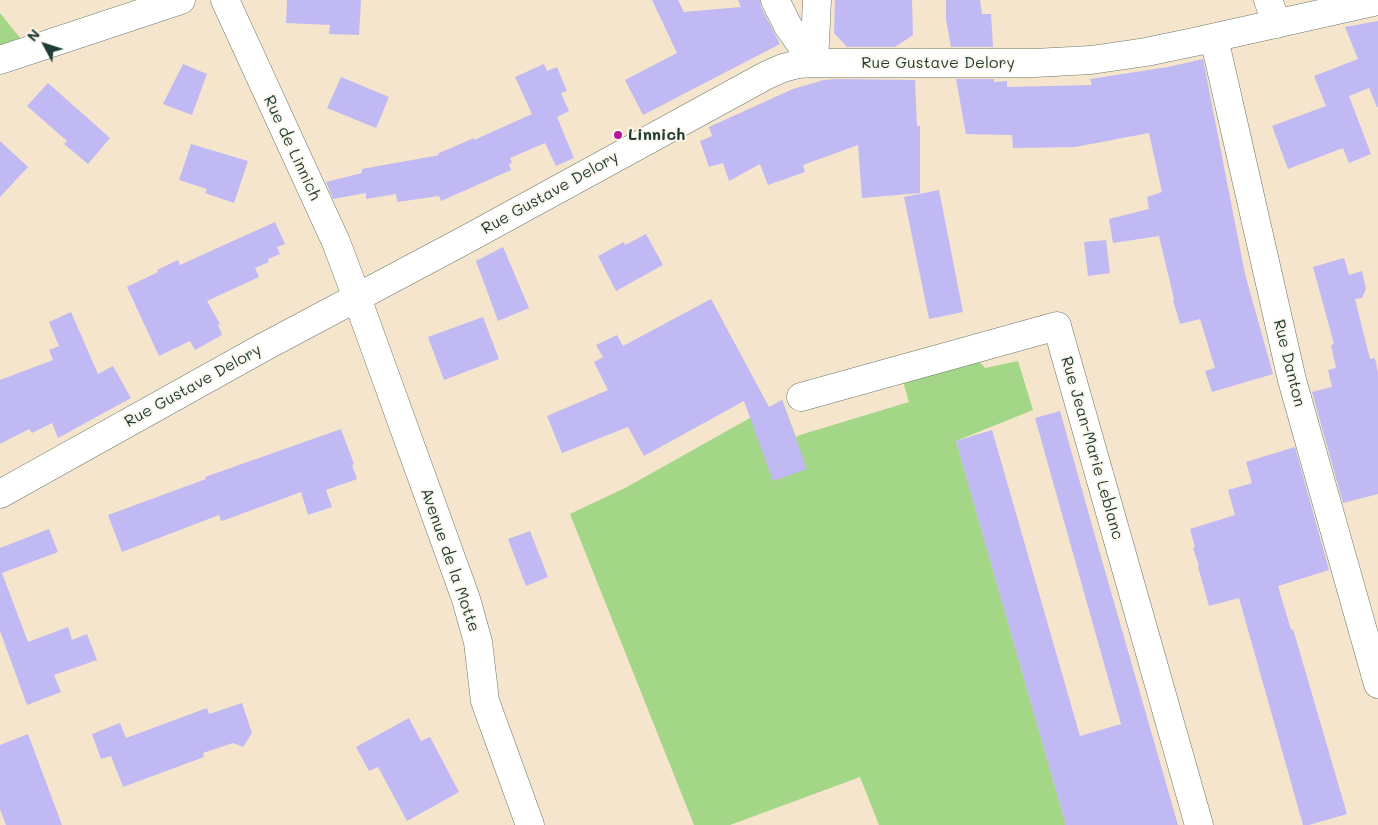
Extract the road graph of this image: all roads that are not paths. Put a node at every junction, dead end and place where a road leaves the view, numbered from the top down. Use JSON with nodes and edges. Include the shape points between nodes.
{"nodes":[{"id":1,"x":181,"y":0,"type":"edge"},
{"id":2,"x":224,"y":0,"type":"edge"},
{"id":3,"x":775,"y":0,"type":"edge"},
{"id":4,"x":818,"y":0,"type":"edge"},
{"id":5,"x":1378,"y":1,"type":"edge"},
{"id":6,"x":1272,"y":12,"type":"edge"},
{"id":7,"x":1214,"y":38,"type":"junction"},
{"id":8,"x":0,"y":60,"type":"edge"},
{"id":9,"x":814,"y":63,"type":"junction"},
{"id":10,"x":357,"y":298,"type":"junction"},
{"id":11,"x":801,"y":397,"type":"dead end"},
{"id":12,"x":0,"y":494,"type":"edge"},
{"id":13,"x":1378,"y":684,"type":"edge"},
{"id":14,"x":530,"y":825,"type":"edge"},
{"id":15,"x":1199,"y":825,"type":"edge"}],
"edges":[{"from":1,"to":8,"type":"street"},
{"from":2,"to":10,"type":"street","name":"Rue de Linnich","via":[[332,234]]},
{"from":3,"to":9,"type":"street","via":[[788,26]]},
{"from":4,"to":9,"type":"street"},
{"from":5,"to":6,"type":"street","name":"Rue Gustave Delory"},
{"from":6,"to":7,"type":"street","name":"Rue Gustave Delory"},
{"from":7,"to":9,"type":"street","name":"Rue Gustave Delory","via":[[1146,52],[1064,62]]},
{"from":7,"to":13,"type":"street","name":"Rue Danton","via":[[1292,380]]},
{"from":9,"to":10,"type":"street","name":"Rue Gustave Delory","via":[[798,64],[767,75]]},
{"from":10,"to":12,"type":"street","name":"Rue Gustave Delory"},
{"from":10,"to":14,"type":"street","name":"Avenue de la Motte","via":[[466,599],[478,642],[485,701]]},
{"from":11,"to":15,"type":"street","name":"Rue Jean-Marie Leblanc","via":[[1057,326]]}]}
